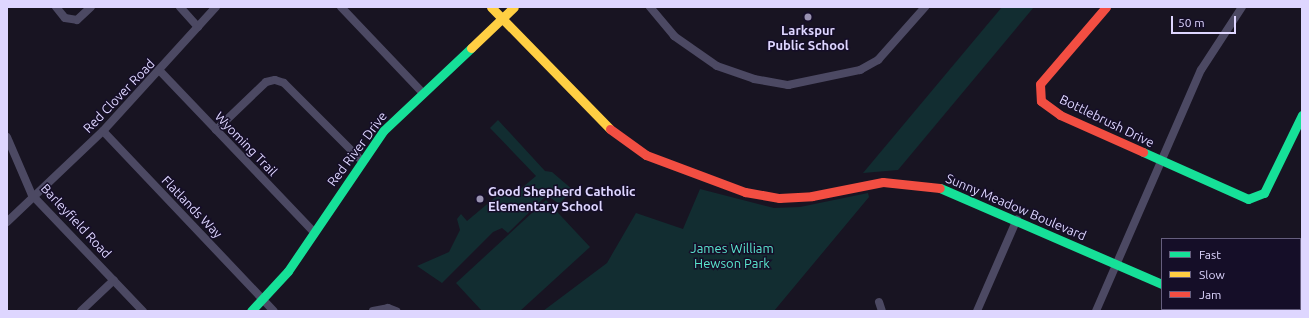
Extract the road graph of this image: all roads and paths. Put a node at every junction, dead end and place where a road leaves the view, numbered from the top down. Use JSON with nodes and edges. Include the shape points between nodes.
{"nodes":[{"id":1,"x":56,"y":7,"type":"edge"},
{"id":2,"x":91,"y":7,"type":"edge"},
{"id":3,"x":180,"y":7,"type":"edge"},
{"id":4,"x":216,"y":7,"type":"edge"},
{"id":5,"x":341,"y":7,"type":"edge"},
{"id":6,"x":491,"y":7,"type":"edge"},
{"id":7,"x":514,"y":7,"type":"edge"},
{"id":8,"x":650,"y":7,"type":"edge"},
{"id":9,"x":925,"y":7,"type":"edge"},
{"id":10,"x":1106,"y":7,"type":"edge"},
{"id":11,"x":1242,"y":7,"type":"edge"},
{"id":12,"x":502,"y":19,"type":"junction"},
{"id":13,"x":198,"y":27,"type":"junction"},
{"id":14,"x":160,"y":71,"type":"junction"},
{"id":15,"x":422,"y":92,"type":"junction"},
{"id":16,"x":1302,"y":115,"type":"edge"},
{"id":17,"x":216,"y":130,"type":"junction"},
{"id":18,"x":103,"y":131,"type":"junction"},
{"id":19,"x":7,"y":137,"type":"edge"},
{"id":20,"x":362,"y":161,"type":"junction"},
{"id":21,"x":1161,"y":162,"type":"junction"},
{"id":22,"x":32,"y":195,"type":"junction"},
{"id":23,"x":1017,"y":219,"type":"junction"},
{"id":24,"x":7,"y":222,"type":"edge"},
{"id":25,"x":314,"y":233,"type":"junction"},
{"id":26,"x":1116,"y":263,"type":"junction"},
{"id":27,"x":114,"y":280,"type":"junction"},
{"id":28,"x":1161,"y":284,"type":"edge"},
{"id":29,"x":264,"y":299,"type":"junction"},
{"id":30,"x":879,"y":302,"type":"dead end"},
{"id":31,"x":81,"y":311,"type":"edge"},
{"id":32,"x":143,"y":311,"type":"edge"},
{"id":33,"x":251,"y":311,"type":"edge"},
{"id":34,"x":274,"y":311,"type":"edge"},
{"id":35,"x":373,"y":311,"type":"edge"},
{"id":36,"x":396,"y":311,"type":"edge"},
{"id":37,"x":882,"y":311,"type":"edge"},
{"id":38,"x":977,"y":311,"type":"edge"},
{"id":39,"x":1096,"y":311,"type":"edge"}],
"edges":[{"from":1,"to":2,"type":"street","via":[[65,18],[77,20]]},
{"from":3,"to":13,"type":"street"},
{"from":4,"to":13,"type":"street","name":"Red Clover Road"},
{"from":5,"to":15,"type":"street"},
{"from":6,"to":12,"type":"street","name":"Sunny Meadow Boulevard"},
{"from":7,"to":12,"type":"street","name":"Red River Drive"},
{"from":8,"to":9,"type":"street","via":[[674,36],[717,66],[767,82],[788,84],[860,70],[878,60]]},
{"from":10,"to":21,"type":"street","name":"Bottlebrush Drive","via":[[1040,84],[1041,100],[1060,115]]},
{"from":11,"to":21,"type":"street","via":[[1201,70]]},
{"from":12,"to":15,"type":"street","name":"Red River Drive"},
{"from":12,"to":23,"type":"street","name":"Sunny Meadow Boulevard","via":[[600,121],[641,152],[679,170],[745,192],[779,198],[812,196],[883,182],[925,185],[961,195]]},
{"from":13,"to":14,"type":"street","name":"Red Clover Road"},
{"from":14,"to":17,"type":"street","name":"Wyoming Trail"},
{"from":14,"to":18,"type":"street","name":"Red Clover Road"},
{"from":15,"to":20,"type":"street","name":"Red River Drive","via":[[384,131]]},
{"from":16,"to":21,"type":"street","name":"Bottlebrush Drive","via":[[1260,197],[1248,200]]},
{"from":17,"to":20,"type":"street","via":[[266,82],[275,80],[284,83]]},
{"from":17,"to":25,"type":"street","name":"Wyoming Trail"},
{"from":18,"to":22,"type":"street","name":"Red Clover Road"},
{"from":18,"to":29,"type":"street","name":"Flatlands Way"},
{"from":19,"to":22,"type":"street","name":"Barleyfield Road"},
{"from":20,"to":25,"type":"street","name":"Red River Drive"},
{"from":21,"to":26,"type":"street"},
{"from":22,"to":24,"type":"street","name":"Red Clover Road"},
{"from":22,"to":27,"type":"street","name":"Barleyfield Road"},
{"from":23,"to":26,"type":"street","name":"Sunny Meadow Boulevard"},
{"from":23,"to":38,"type":"street"},
{"from":25,"to":29,"type":"street","name":"Red River Drive"},
{"from":26,"to":28,"type":"street","name":"Sunny Meadow Boulevard"},
{"from":26,"to":39,"type":"street"},
{"from":27,"to":31,"type":"street"},
{"from":27,"to":32,"type":"street","name":"Barleyfield Road"},
{"from":29,"to":33,"type":"street","name":"Red River Drive"},
{"from":29,"to":34,"type":"street","name":"Flatlands Way"},
{"from":30,"to":37,"type":"street"},
{"from":35,"to":36,"type":"street","via":[[388,308]]}]}
